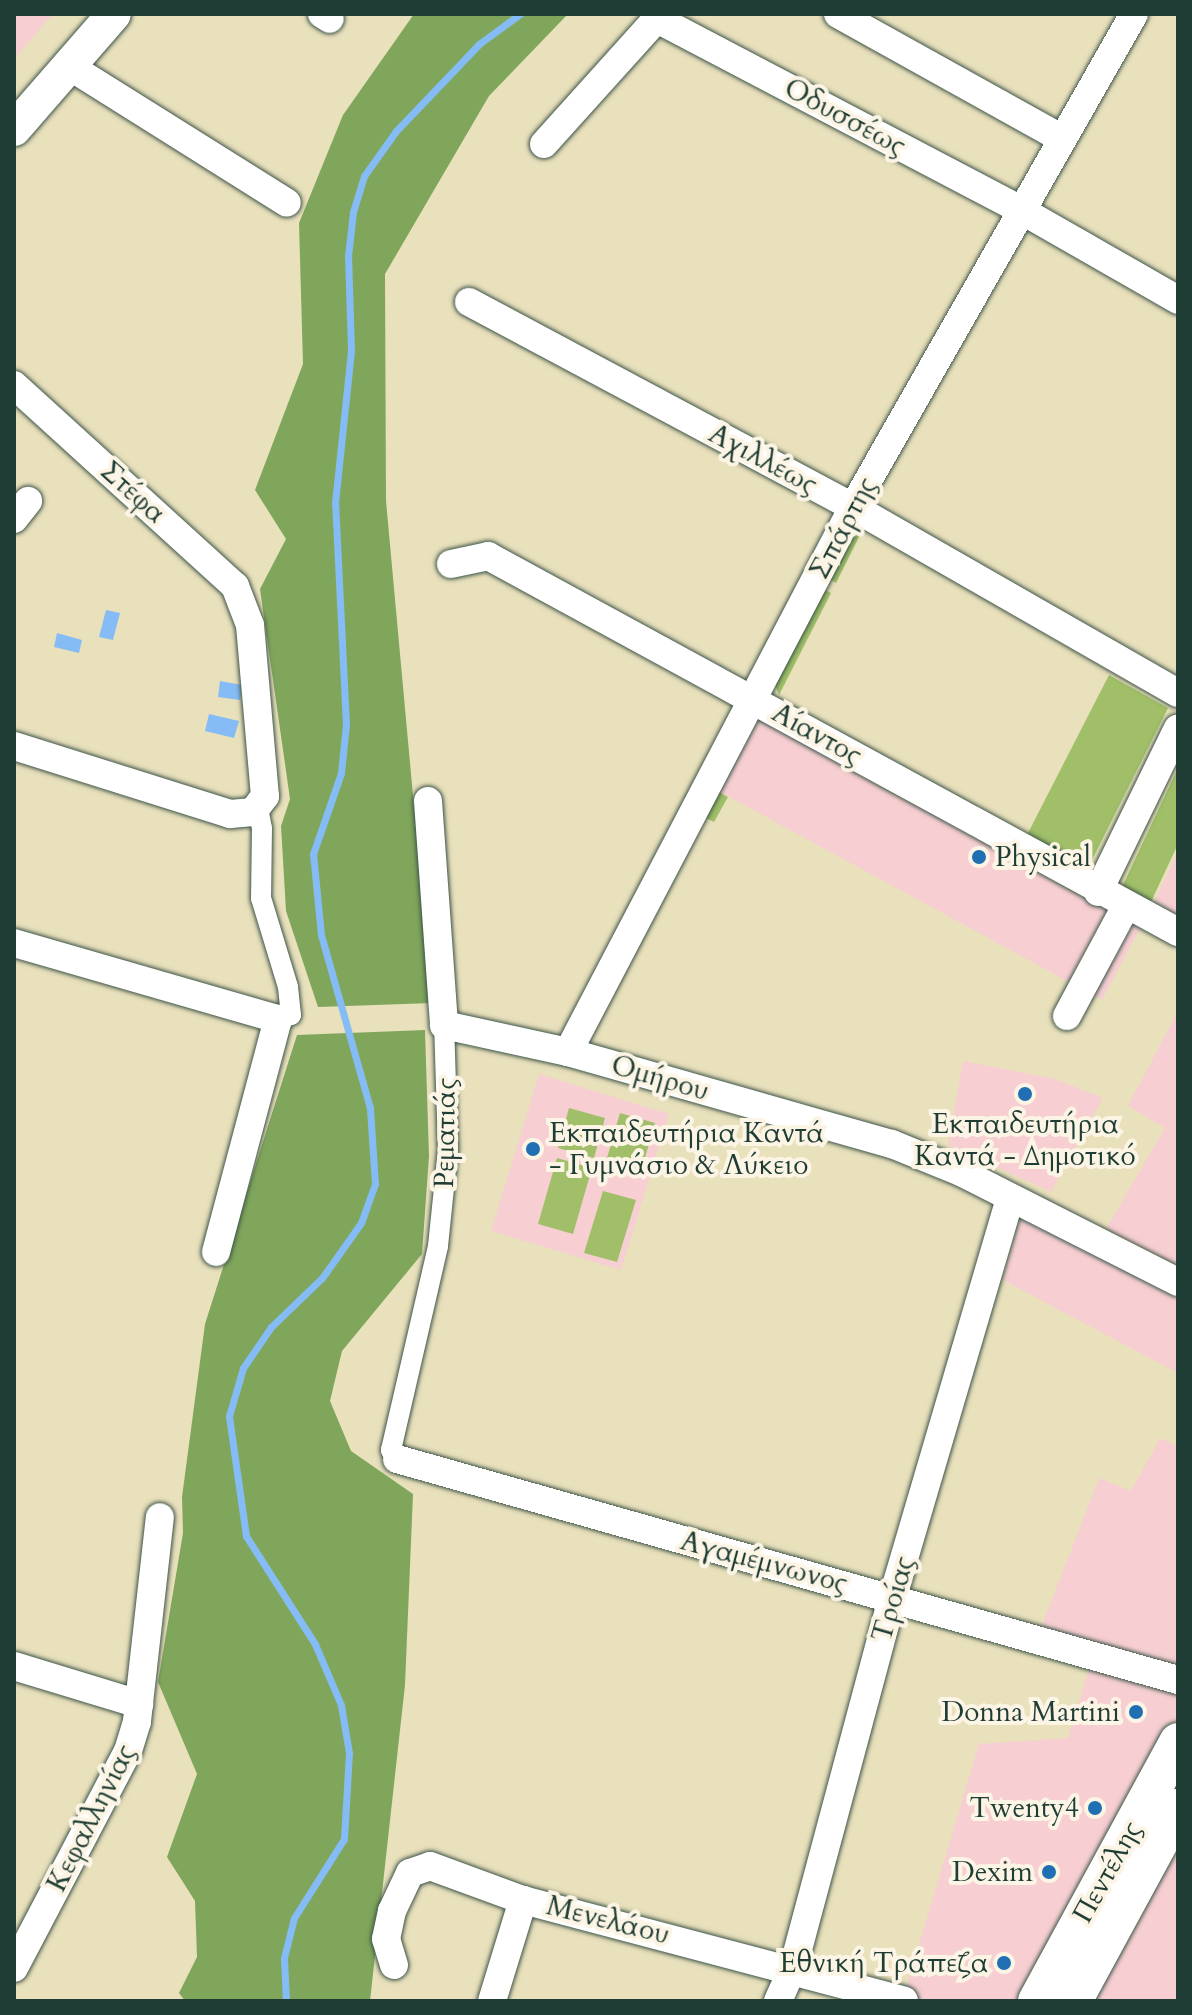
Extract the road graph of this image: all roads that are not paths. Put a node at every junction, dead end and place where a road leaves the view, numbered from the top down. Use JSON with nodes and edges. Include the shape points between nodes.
{"nodes":[{"id":1,"x":114,"y":14,"type":"edge"},
{"id":2,"x":838,"y":14,"type":"edge"},
{"id":3,"x":1134,"y":14,"type":"edge"},
{"id":4,"x":69,"y":66,"type":"junction"},
{"id":5,"x":14,"y":129,"type":"edge"},
{"id":6,"x":1063,"y":139,"type":"junction"},
{"id":7,"x":544,"y":144,"type":"dead end"},
{"id":8,"x":287,"y":203,"type":"dead end"},
{"id":9,"x":1021,"y":210,"type":"junction"},
{"id":10,"x":1178,"y":300,"type":"edge"},
{"id":11,"x":469,"y":302,"type":"dead end"},
{"id":12,"x":14,"y":385,"type":"edge"},
{"id":13,"x":853,"y":507,"type":"junction"},
{"id":14,"x":451,"y":564,"type":"dead end"},
{"id":15,"x":1178,"y":693,"type":"edge"},
{"id":16,"x":754,"y":699,"type":"junction"},
{"id":17,"x":1178,"y":728,"type":"edge"},
{"id":18,"x":14,"y":746,"type":"edge"},
{"id":19,"x":428,"y":801,"type":"dead end"},
{"id":20,"x":251,"y":812,"type":"junction"},
{"id":21,"x":1098,"y":892,"type":"junction"},
{"id":22,"x":1126,"y":906,"type":"junction"},
{"id":23,"x":1178,"y":932,"type":"edge"},
{"id":24,"x":14,"y":943,"type":"edge"},
{"id":25,"x":1067,"y":1016,"type":"dead end"},
{"id":26,"x":278,"y":1019,"type":"junction"},
{"id":27,"x":444,"y":1025,"type":"junction"},
{"id":28,"x":568,"y":1052,"type":"junction"},
{"id":29,"x":1010,"y":1198,"type":"junction"},
{"id":30,"x":216,"y":1252,"type":"dead end"},
{"id":31,"x":1178,"y":1282,"type":"edge"},
{"id":32,"x":397,"y":1459,"type":"joint"},
{"id":33,"x":160,"y":1517,"type":"dead end"},
{"id":34,"x":893,"y":1596,"type":"junction"},
{"id":35,"x":14,"y":1666,"type":"edge"},
{"id":36,"x":1178,"y":1680,"type":"edge"},
{"id":37,"x":139,"y":1704,"type":"junction"},
{"id":38,"x":1178,"y":1742,"type":"edge"},
{"id":39,"x":1178,"y":1808,"type":"edge"},
{"id":40,"x":523,"y":1900,"type":"junction"},
{"id":41,"x":394,"y":1965,"type":"dead end"},
{"id":42,"x":14,"y":1968,"type":"edge"},
{"id":43,"x":793,"y":1968,"type":"junction"},
{"id":44,"x":492,"y":2001,"type":"edge"},
{"id":45,"x":778,"y":2001,"type":"edge"},
{"id":46,"x":904,"y":2001,"type":"edge"},
{"id":47,"x":1037,"y":2001,"type":"edge"},
{"id":48,"x":1073,"y":2001,"type":"edge"}],
"edges":[{"from":1,"to":4,"type":"street"},
{"from":2,"to":6,"type":"street"},
{"from":3,"to":6,"type":"street","name":"Σπάρτης"},
{"from":4,"to":5,"type":"street"},
{"from":4,"to":8,"type":"street"},
{"from":6,"to":9,"type":"street","name":"Σπάρτης"},
{"from":7,"to":9,"type":"street","name":"Οδυσσέως","via":[[653,23],[661,21]]},
{"from":9,"to":10,"type":"street","name":"Οδυσσέως"},
{"from":9,"to":13,"type":"street","name":"Σπάρτης"},
{"from":11,"to":13,"type":"street","name":"Αχιλλέως"},
{"from":12,"to":20,"type":"street","name":"Στέφα","via":[[224,575],[245,604],[267,778]]},
{"from":13,"to":15,"type":"street","name":"Αχιλλέως"},
{"from":13,"to":16,"type":"street","name":"Σπάρτης"},
{"from":14,"to":16,"type":"street","name":"Αίαντος","via":[[488,556]]},
{"from":16,"to":21,"type":"street","name":"Αίαντος"},
{"from":16,"to":28,"type":"street","name":"Σπάρτης"},
{"from":17,"to":21,"type":"street"},
{"from":18,"to":20,"type":"street"},
{"from":19,"to":27,"type":"street","name":"Ρεματιάς"},
{"from":20,"to":26,"type":"street","via":[[262,828],[261,898],[288,987],[291,1015]]},
{"from":21,"to":22,"type":"street","name":"Αίαντος"},
{"from":22,"to":23,"type":"street","name":"Αίαντος"},
{"from":22,"to":25,"type":"street"},
{"from":24,"to":26,"type":"street"},
{"from":26,"to":30,"type":"street"},
{"from":27,"to":28,"type":"street","name":"Ομήρου"},
{"from":27,"to":32,"type":"street","name":"Ρεματιάς","via":[[448,1149],[440,1231],[391,1450]]},
{"from":28,"to":29,"type":"street","name":"Ομήρου","via":[[892,1144]]},
{"from":29,"to":31,"type":"street","name":"Ομήρου"},
{"from":29,"to":34,"type":"street","name":"Τροίας"},
{"from":32,"to":34,"type":"street","name":"Αγαμέμνωνος"},
{"from":33,"to":37,"type":"street","name":"Κεφαλληνίας"},
{"from":34,"to":36,"type":"street","name":"Αγαμέμνωνος"},
{"from":34,"to":43,"type":"street","name":"Τροίας"},
{"from":35,"to":37,"type":"street"},
{"from":37,"to":42,"type":"street","name":"Κεφαλληνίας","via":[[128,1751]]},
{"from":38,"to":47,"type":"main road","name":"Πεντέλης"},
{"from":39,"to":48,"type":"main road","name":"Πεντέλης"},
{"from":40,"to":41,"type":"street","name":"Μενελάου","via":[[430,1866],[414,1869],[386,1930]]},
{"from":40,"to":43,"type":"street","name":"Μενελάου"},
{"from":40,"to":44,"type":"street"},
{"from":43,"to":45,"type":"street","name":"Τροίας"},
{"from":43,"to":46,"type":"street","name":"Μενελάου"}]}
